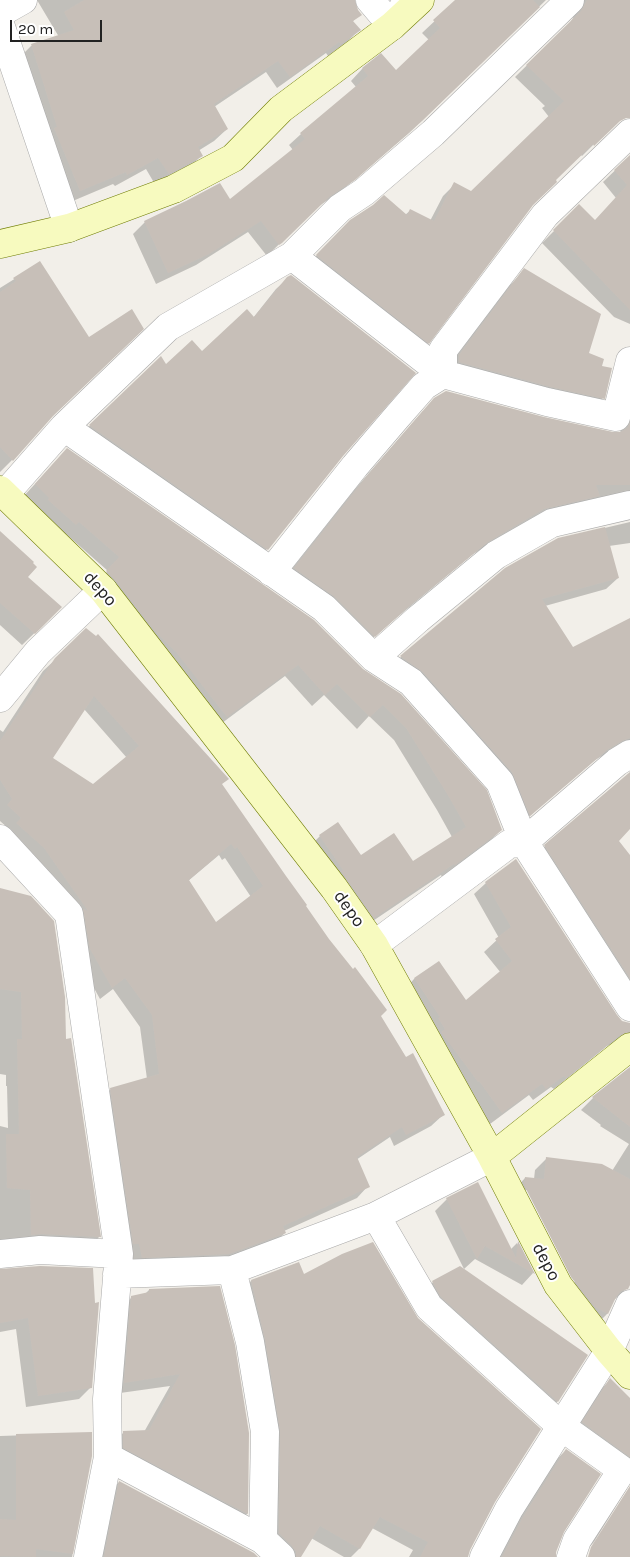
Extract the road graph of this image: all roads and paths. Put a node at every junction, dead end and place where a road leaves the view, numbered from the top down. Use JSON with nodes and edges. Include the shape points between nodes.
{"nodes":[{"id":1,"x":22,"y":0,"type":"edge"},
{"id":2,"x":370,"y":0,"type":"edge"},
{"id":3,"x":408,"y":0,"type":"edge"},
{"id":4,"x":420,"y":0,"type":"edge"},
{"id":5,"x":570,"y":0,"type":"edge"},
{"id":6,"x":0,"y":13,"type":"edge"},
{"id":7,"x":0,"y":24,"type":"edge"},
{"id":8,"x":392,"y":26,"type":"junction"},
{"id":9,"x":630,"y":133,"type":"edge"},
{"id":10,"x":69,"y":228,"type":"junction"},
{"id":11,"x":0,"y":244,"type":"edge"},
{"id":12,"x":292,"y":256,"type":"junction"},
{"id":13,"x":630,"y":361,"type":"edge"},
{"id":14,"x":443,"y":374,"type":"junction"},
{"id":15,"x":64,"y":427,"type":"junction"},
{"id":16,"x":2,"y":492,"type":"edge"},
{"id":17,"x":630,"y":505,"type":"edge"},
{"id":18,"x":271,"y":572,"type":"junction"},
{"id":19,"x":103,"y":590,"type":"junction"},
{"id":20,"x":374,"y":658,"type":"junction"},
{"id":21,"x":0,"y":698,"type":"edge"},
{"id":22,"x":630,"y":754,"type":"edge"},
{"id":23,"x":0,"y":839,"type":"edge"},
{"id":24,"x":524,"y":842,"type":"junction"},
{"id":25,"x":374,"y":945,"type":"junction"},
{"id":26,"x":630,"y":1008,"type":"edge"},
{"id":27,"x":630,"y":1047,"type":"edge"},
{"id":28,"x":492,"y":1157,"type":"junction"},
{"id":29,"x":376,"y":1216,"type":"junction"},
{"id":30,"x":0,"y":1254,"type":"edge"},
{"id":31,"x":118,"y":1264,"type":"junction"},
{"id":32,"x":232,"y":1270,"type":"junction"},
{"id":33,"x":630,"y":1304,"type":"edge"},
{"id":34,"x":609,"y":1351,"type":"junction"},
{"id":35,"x":630,"y":1375,"type":"edge"},
{"id":36,"x":562,"y":1427,"type":"junction"},
{"id":37,"x":108,"y":1456,"type":"junction"},
{"id":38,"x":272,"y":1549,"type":"edge"},
{"id":39,"x":88,"y":1557,"type":"edge"},
{"id":40,"x":484,"y":1557,"type":"edge"},
{"id":41,"x":571,"y":1557,"type":"edge"}],
"edges":[{"from":1,"to":6,"type":"street"},
{"from":2,"to":8,"type":"street"},
{"from":3,"to":8,"type":"street"},
{"from":4,"to":8,"type":"street"},
{"from":5,"to":12,"type":"street","via":[[433,132],[364,192],[340,208]]},
{"from":7,"to":10,"type":"street"},
{"from":8,"to":10,"type":"street","via":[[281,109],[233,158],[174,189]]},
{"from":9,"to":14,"type":"street","via":[[545,215],[442,350]]},
{"from":10,"to":11,"type":"street"},
{"from":12,"to":14,"type":"street"},
{"from":12,"to":15,"type":"street","via":[[168,326]]},
{"from":13,"to":14,"type":"street","via":[[616,417]]},
{"from":14,"to":18,"type":"street","via":[[424,386],[354,466]]},
{"from":15,"to":16,"type":"street"},
{"from":15,"to":18,"type":"street"},
{"from":16,"to":19,"type":"street","name":"depo"},
{"from":17,"to":20,"type":"street","via":[[552,523],[496,555]]},
{"from":18,"to":20,"type":"street","via":[[324,608]]},
{"from":19,"to":21,"type":"street","via":[[38,652]]},
{"from":19,"to":25,"type":"street","name":"depo","via":[[334,888]]},
{"from":20,"to":24,"type":"street","via":[[411,682],[500,782]]},
{"from":22,"to":24,"type":"street"},
{"from":23,"to":31,"type":"street","via":[[69,914]]},
{"from":24,"to":25,"type":"street","via":[[509,844]]},
{"from":24,"to":26,"type":"street"},
{"from":25,"to":28,"type":"street","name":"depo"},
{"from":27,"to":28,"type":"street"},
{"from":28,"to":29,"type":"street"},
{"from":28,"to":34,"type":"street","name":"depo","via":[[558,1285]]},
{"from":29,"to":32,"type":"street"},
{"from":29,"to":36,"type":"street","via":[[429,1306]]},
{"from":30,"to":31,"type":"street","via":[[40,1250]]},
{"from":31,"to":32,"type":"street"},
{"from":31,"to":37,"type":"street","via":[[106,1399]]},
{"from":32,"to":38,"type":"street","via":[[250,1342],[265,1432]]},
{"from":33,"to":34,"type":"street"},
{"from":34,"to":35,"type":"street","name":"depo"},
{"from":34,"to":36,"type":"street"},
{"from":36,"to":40,"type":"street","via":[[509,1509]]},
{"from":36,"to":41,"type":"street","via":[[622,1470],[576,1540]]},
{"from":37,"to":38,"type":"street"},
{"from":37,"to":39,"type":"street"}]}
